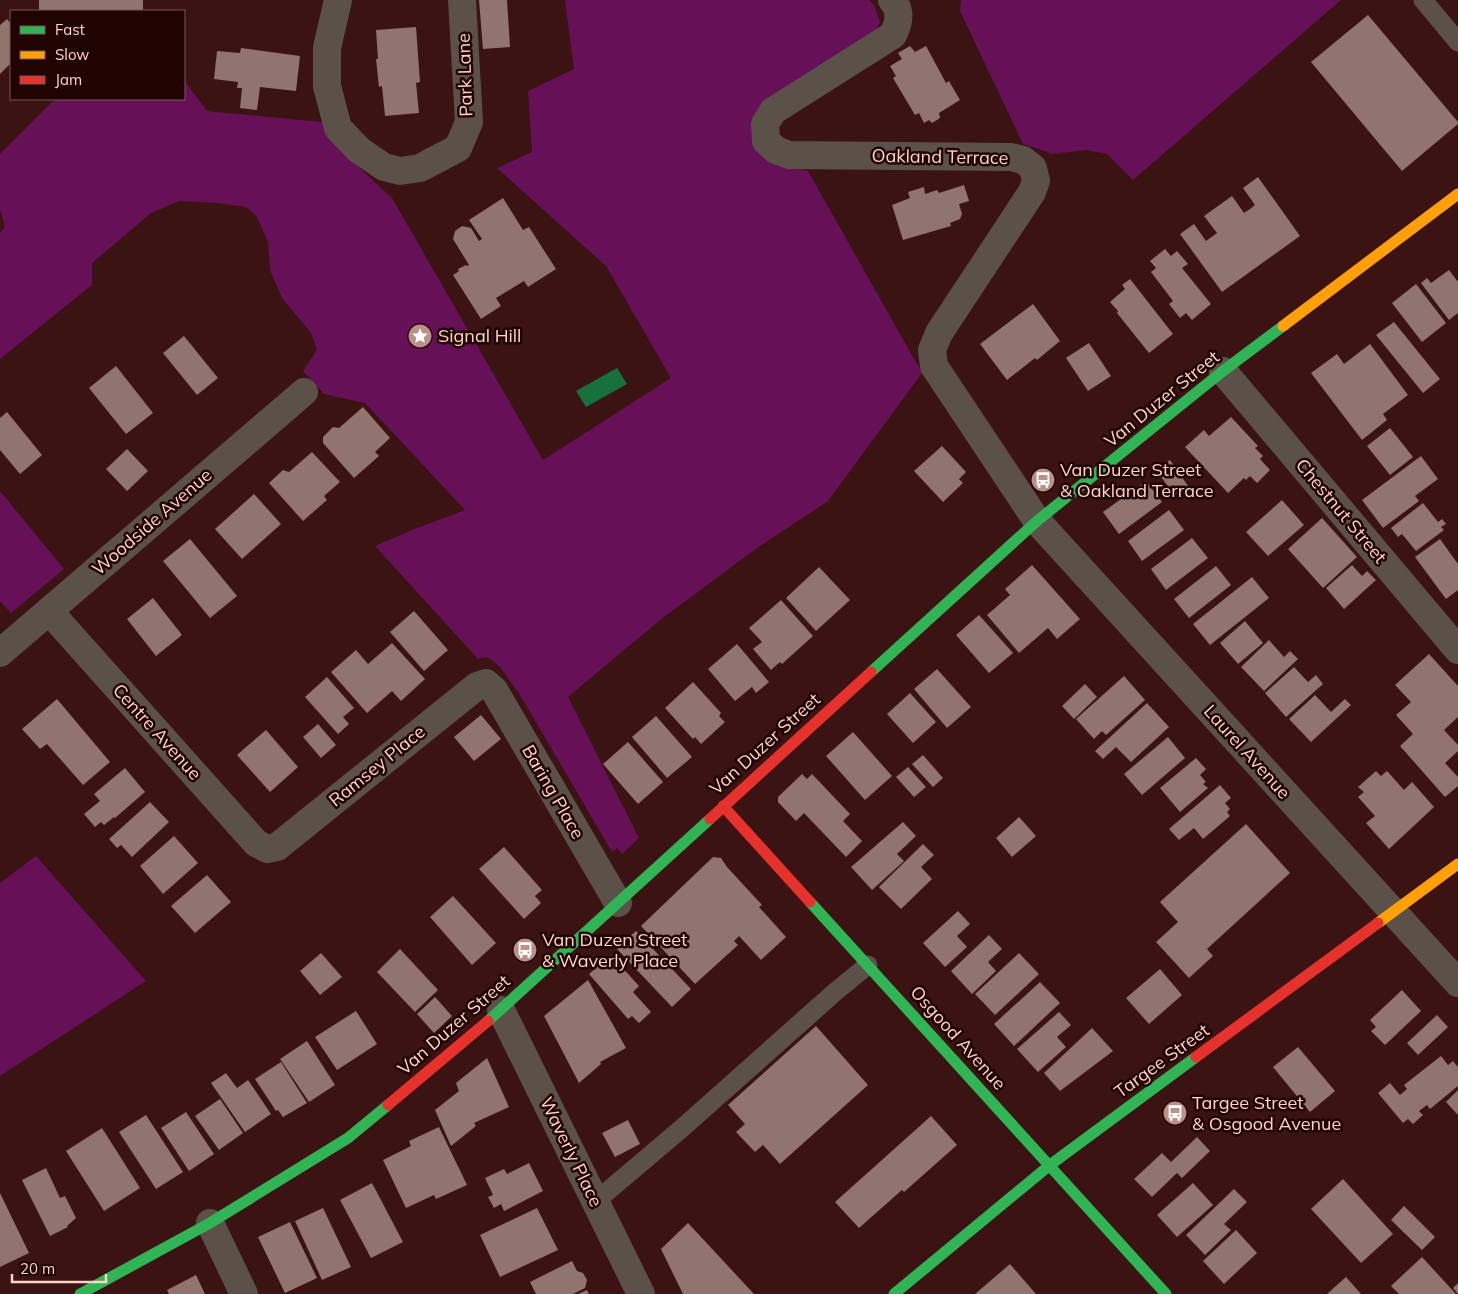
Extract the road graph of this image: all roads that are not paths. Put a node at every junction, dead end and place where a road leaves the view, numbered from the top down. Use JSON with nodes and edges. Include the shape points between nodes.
{"nodes":[{"id":1,"x":338,"y":0,"type":"edge"},
{"id":2,"x":462,"y":0,"type":"edge"},
{"id":3,"x":892,"y":0,"type":"edge"},
{"id":4,"x":1423,"y":0,"type":"edge"},
{"id":5,"x":1458,"y":42,"type":"edge"},
{"id":6,"x":1458,"y":194,"type":"edge"},
{"id":7,"x":1223,"y":371,"type":"junction"},
{"id":8,"x":304,"y":392,"type":"dead end"},
{"id":9,"x":1037,"y":521,"type":"junction"},
{"id":10,"x":49,"y":611,"type":"junction"},
{"id":11,"x":1458,"y":650,"type":"edge"},
{"id":12,"x":0,"y":653,"type":"edge"},
{"id":13,"x":486,"y":683,"type":"joint"},
{"id":14,"x":723,"y":806,"type":"junction"},
{"id":15,"x":267,"y":849,"type":"joint"},
{"id":16,"x":1458,"y":864,"type":"edge"},
{"id":17,"x":618,"y":903,"type":"junction"},
{"id":18,"x":1394,"y":912,"type":"junction"},
{"id":19,"x":868,"y":966,"type":"junction"},
{"id":20,"x":1458,"y":983,"type":"edge"},
{"id":21,"x":501,"y":1010,"type":"junction"},
{"id":22,"x":1050,"y":1165,"type":"junction"},
{"id":23,"x":596,"y":1202,"type":"junction"},
{"id":24,"x":210,"y":1223,"type":"junction"},
{"id":25,"x":80,"y":1294,"type":"edge"},
{"id":26,"x":244,"y":1294,"type":"edge"},
{"id":27,"x":641,"y":1294,"type":"edge"},
{"id":28,"x":894,"y":1294,"type":"edge"},
{"id":29,"x":1166,"y":1294,"type":"edge"}],
"edges":[{"from":1,"to":2,"type":"street","name":"Park Lane","via":[[327,48],[327,86],[338,128],[359,150],[384,167],[400,171],[420,168],[458,148],[468,122]]},
{"from":3,"to":9,"type":"street","name":"Oakland Terrace","via":[[897,5],[899,21],[893,35],[773,111],[765,124],[766,140],[776,150],[789,155],[1011,157],[1034,168],[1036,181],[1032,192],[939,333],[932,350],[934,366]]},
{"from":4,"to":5,"type":"lane"},
{"from":6,"to":7,"type":"main road","name":"Van Duzer Street"},
{"from":7,"to":9,"type":"main road","name":"Van Duzer Street"},
{"from":7,"to":11,"type":"street","name":"Chestnut Street"},
{"from":8,"to":10,"type":"street","name":"Woodside Avenue"},
{"from":9,"to":14,"type":"main road","name":"Van Duzer Street"},
{"from":9,"to":18,"type":"street","name":"Laurel Avenue"},
{"from":10,"to":12,"type":"street","name":"Woodside Avenue"},
{"from":10,"to":15,"type":"street","name":"Centre Avenue","via":[[256,843]]},
{"from":13,"to":15,"type":"street","name":"Ramsey Place","via":[[477,686],[277,847]]},
{"from":13,"to":17,"type":"street","name":"Baring Place","via":[[494,690]]},
{"from":14,"to":17,"type":"main road","name":"Van Duzer Street"},
{"from":14,"to":19,"type":"main road","name":"Osgood Avenue"},
{"from":16,"to":18,"type":"main road","name":"Targee Street"},
{"from":17,"to":21,"type":"main road","name":"Van Duzer Street"},
{"from":18,"to":20,"type":"street","name":"Laurel Avenue"},
{"from":18,"to":22,"type":"main road","name":"Targee Street"},
{"from":19,"to":22,"type":"main road","name":"Osgood Avenue"},
{"from":19,"to":23,"type":"lane"},
{"from":21,"to":23,"type":"street","name":"Waverly Place"},
{"from":21,"to":24,"type":"main road","name":"Van Duzer Street","via":[[348,1138]]},
{"from":22,"to":28,"type":"main road","name":"Targee Street"},
{"from":22,"to":29,"type":"main road","name":"Osgood Avenue"},
{"from":23,"to":27,"type":"street","name":"Waverly Place"},
{"from":24,"to":25,"type":"main road","name":"Van Duzer Street"},
{"from":24,"to":26,"type":"street"}]}
